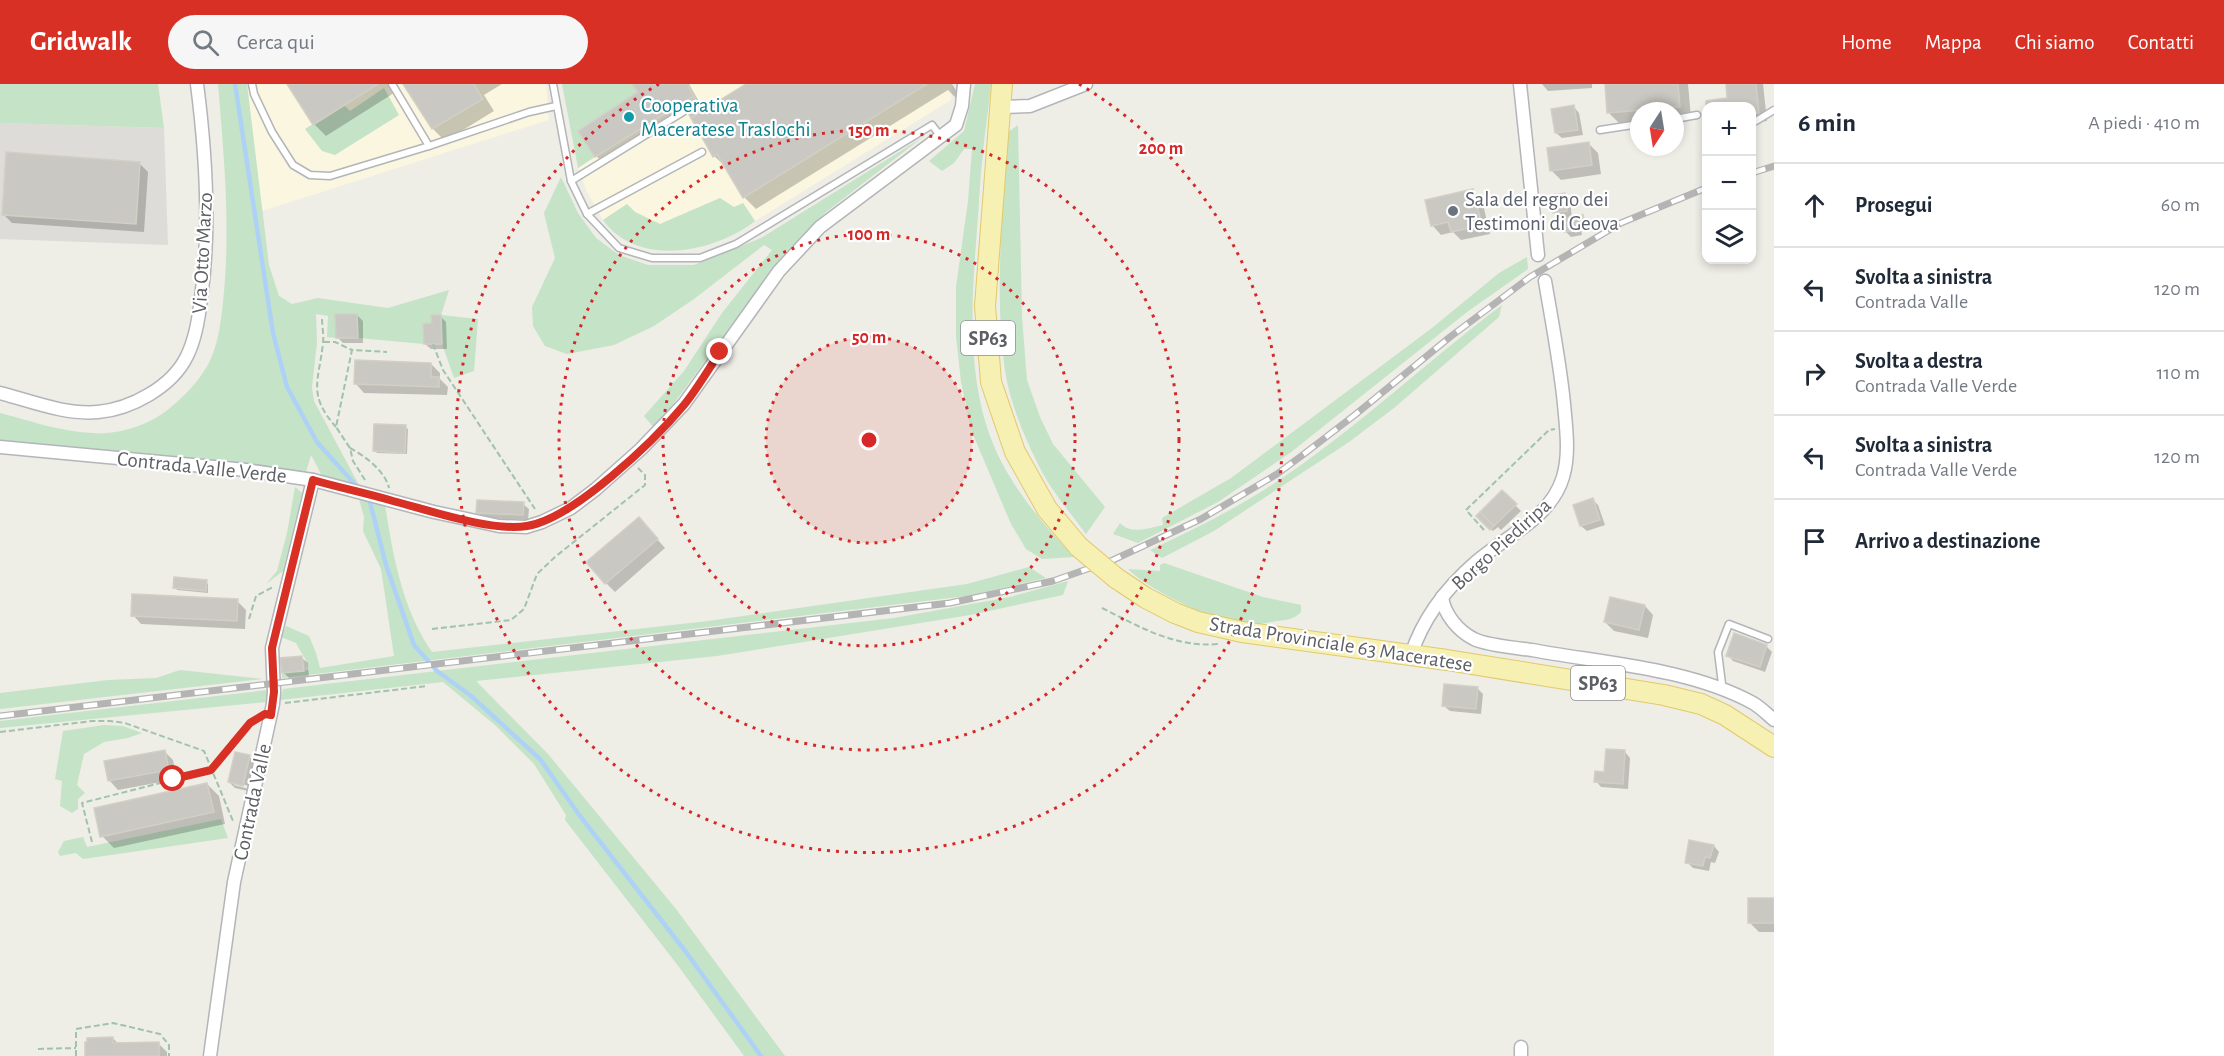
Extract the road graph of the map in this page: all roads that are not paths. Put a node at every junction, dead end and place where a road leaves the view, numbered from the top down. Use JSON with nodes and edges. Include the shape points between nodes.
{"nodes":[{"id":1,"x":197,"y":84,"type":"edge"},
{"id":2,"x":252,"y":84,"type":"edge"},
{"id":3,"x":392,"y":84,"type":"edge"},
{"id":4,"x":553,"y":84,"type":"edge"},
{"id":5,"x":964,"y":84,"type":"edge"},
{"id":6,"x":1002,"y":84,"type":"edge"},
{"id":7,"x":1086,"y":84,"type":"edge"},
{"id":8,"x":1521,"y":84,"type":"edge"},
{"id":9,"x":555,"y":106,"type":"junction"},
{"id":10,"x":1001,"y":106,"type":"junction"},
{"id":11,"x":1774,"y":110,"type":"edge"},
{"id":12,"x":683,"y":112,"type":"dead end"},
{"id":13,"x":1697,"y":115,"type":"dead end"},
{"id":14,"x":1684,"y":117,"type":"edge"},
{"id":15,"x":1756,"y":121,"type":"dead end"},
{"id":16,"x":1630,"y":125,"type":"edge"},
{"id":17,"x":1600,"y":130,"type":"dead end"},
{"id":18,"x":941,"y":137,"type":"junction"},
{"id":19,"x":429,"y":146,"type":"junction"},
{"id":20,"x":702,"y":152,"type":"dead end"},
{"id":21,"x":571,"y":181,"type":"junction"},
{"id":22,"x":587,"y":214,"type":"junction"},
{"id":23,"x":1538,"y":255,"type":"dead end"},
{"id":24,"x":1545,"y":281,"type":"dead end"},
{"id":25,"x":0,"y":393,"type":"edge"},
{"id":26,"x":0,"y":447,"type":"edge"},
{"id":27,"x":313,"y":480,"type":"junction"},
{"id":28,"x":1442,"y":597,"type":"junction"},
{"id":29,"x":1768,"y":639,"type":"dead end"},
{"id":30,"x":1411,"y":655,"type":"junction"},
{"id":31,"x":1720,"y":688,"type":"junction"},
{"id":32,"x":1774,"y":720,"type":"edge"},
{"id":33,"x":1774,"y":747,"type":"edge"},
{"id":34,"x":210,"y":1056,"type":"edge"}],
"edges":[{"from":1,"to":25,"type":"street","name":"Via Otto Marzo","via":[[206,184],[206,248],[198,325],[187,357],[171,377],[123,408],[96,412],[64,410]]},
{"from":2,"to":19,"type":"lane","via":[[293,165],[310,175],[330,176]]},
{"from":3,"to":19,"type":"lane"},
{"from":4,"to":9,"type":"lane"},
{"from":5,"to":18,"type":"street","name":"Contrada Valle Verde","via":[[956,125]]},
{"from":6,"to":10,"type":"main road","name":"Strada Provinciale 63 Maceratese","number":"SP63"},
{"from":7,"to":10,"type":"street","via":[[1030,106]]},
{"from":8,"to":23,"type":"street"},
{"from":9,"to":19,"type":"lane"},
{"from":9,"to":21,"type":"lane"},
{"from":10,"to":30,"type":"main road","name":"Strada Provinciale 63 Maceratese","number":"SP63","bridge":true,"via":[[985,306],[991,382],[1015,452],[1047,509],[1079,547],[1116,579],[1175,613],[1242,633]]},
{"from":11,"to":15,"type":"lane"},
{"from":12,"to":21,"type":"lane"},
{"from":13,"to":14,"type":"lane"},
{"from":16,"to":17,"type":"lane"},
{"from":18,"to":22,"type":"lane","via":[[932,124],[736,244],[700,258],[652,258],[619,248]]},
{"from":18,"to":27,"type":"street","name":"Contrada Valle Verde","via":[[838,212],[803,244],[779,271],[684,405],[630,459],[571,508],[526,527],[499,526]]},
{"from":20,"to":22,"type":"lane"},
{"from":21,"to":22,"type":"lane"},
{"from":24,"to":28,"type":"street","name":"Borgo Piediripa","via":[[1566,427],[1563,476],[1556,495],[1536,517],[1476,562]]},
{"from":26,"to":27,"type":"street","name":"Contrada Valle Verde","via":[[212,465]]},
{"from":27,"to":34,"type":"street","name":"Contrada Valle","via":[[272,648],[272,710],[234,882]]},
{"from":28,"to":30,"type":"street","name":"Borgo Piediripa","via":[[1427,617]]},
{"from":28,"to":31,"type":"street","via":[[1443,607],[1456,626],[1474,640],[1616,663]]},
{"from":29,"to":31,"type":"lane","via":[[1729,624],[1718,652]]},
{"from":30,"to":33,"type":"main road","name":"Strada Provinciale 63 Maceratese","number":"SP63","via":[[1664,694],[1725,715]]},
{"from":31,"to":32,"type":"street","via":[[1754,704]]}]}
